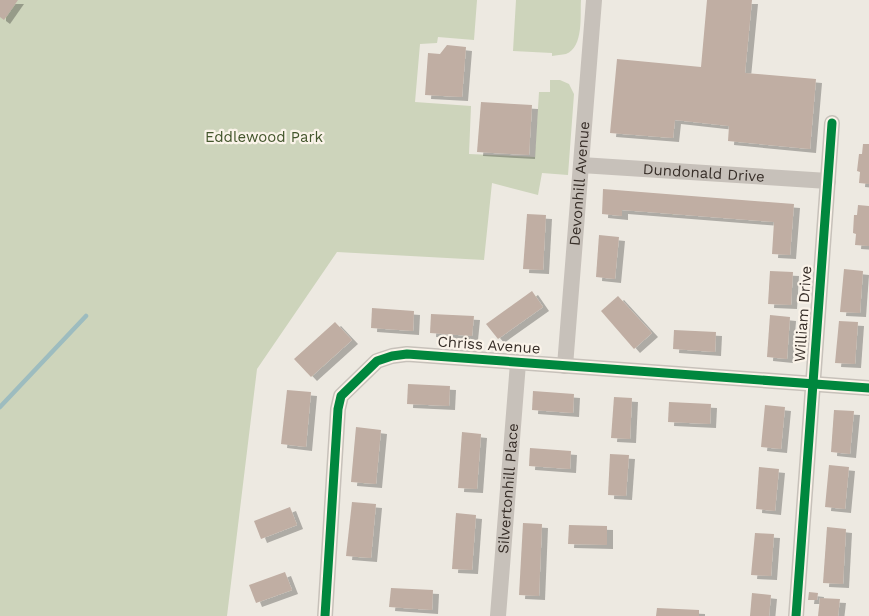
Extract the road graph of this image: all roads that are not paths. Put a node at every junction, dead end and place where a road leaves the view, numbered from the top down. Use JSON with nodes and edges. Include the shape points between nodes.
{"nodes":[{"id":1,"x":594,"y":0,"type":"edge"},
{"id":2,"x":832,"y":123,"type":"dead end"},
{"id":3,"x":580,"y":165,"type":"junction"},
{"id":4,"x":828,"y":181,"type":"junction"},
{"id":5,"x":518,"y":363,"type":"junction"},
{"id":6,"x":565,"y":366,"type":"junction"},
{"id":7,"x":813,"y":384,"type":"junction"},
{"id":8,"x":869,"y":388,"type":"edge"},
{"id":9,"x":325,"y":616,"type":"edge"},
{"id":10,"x":498,"y":616,"type":"edge"},
{"id":11,"x":796,"y":616,"type":"edge"}],
"edges":[{"from":1,"to":3,"type":"street","name":"Devonhill Avenue"},
{"from":2,"to":4,"type":"street","name":"William Drive"},
{"from":3,"to":4,"type":"street","name":"Dundonald Drive"},
{"from":3,"to":6,"type":"street","name":"Devonhill Avenue"},
{"from":4,"to":7,"type":"street","name":"William Drive"},
{"from":5,"to":6,"type":"street","name":"Chriss Avenue"},
{"from":5,"to":9,"type":"street","name":"Chriss Avenue","via":[[392,356],[377,361],[342,396]]},
{"from":5,"to":10,"type":"street","name":"Silvertonhill Place"},
{"from":6,"to":7,"type":"street","name":"Chriss Avenue"},
{"from":7,"to":8,"type":"street","name":"Chriss Avenue"},
{"from":7,"to":11,"type":"street","name":"William Drive"}]}
